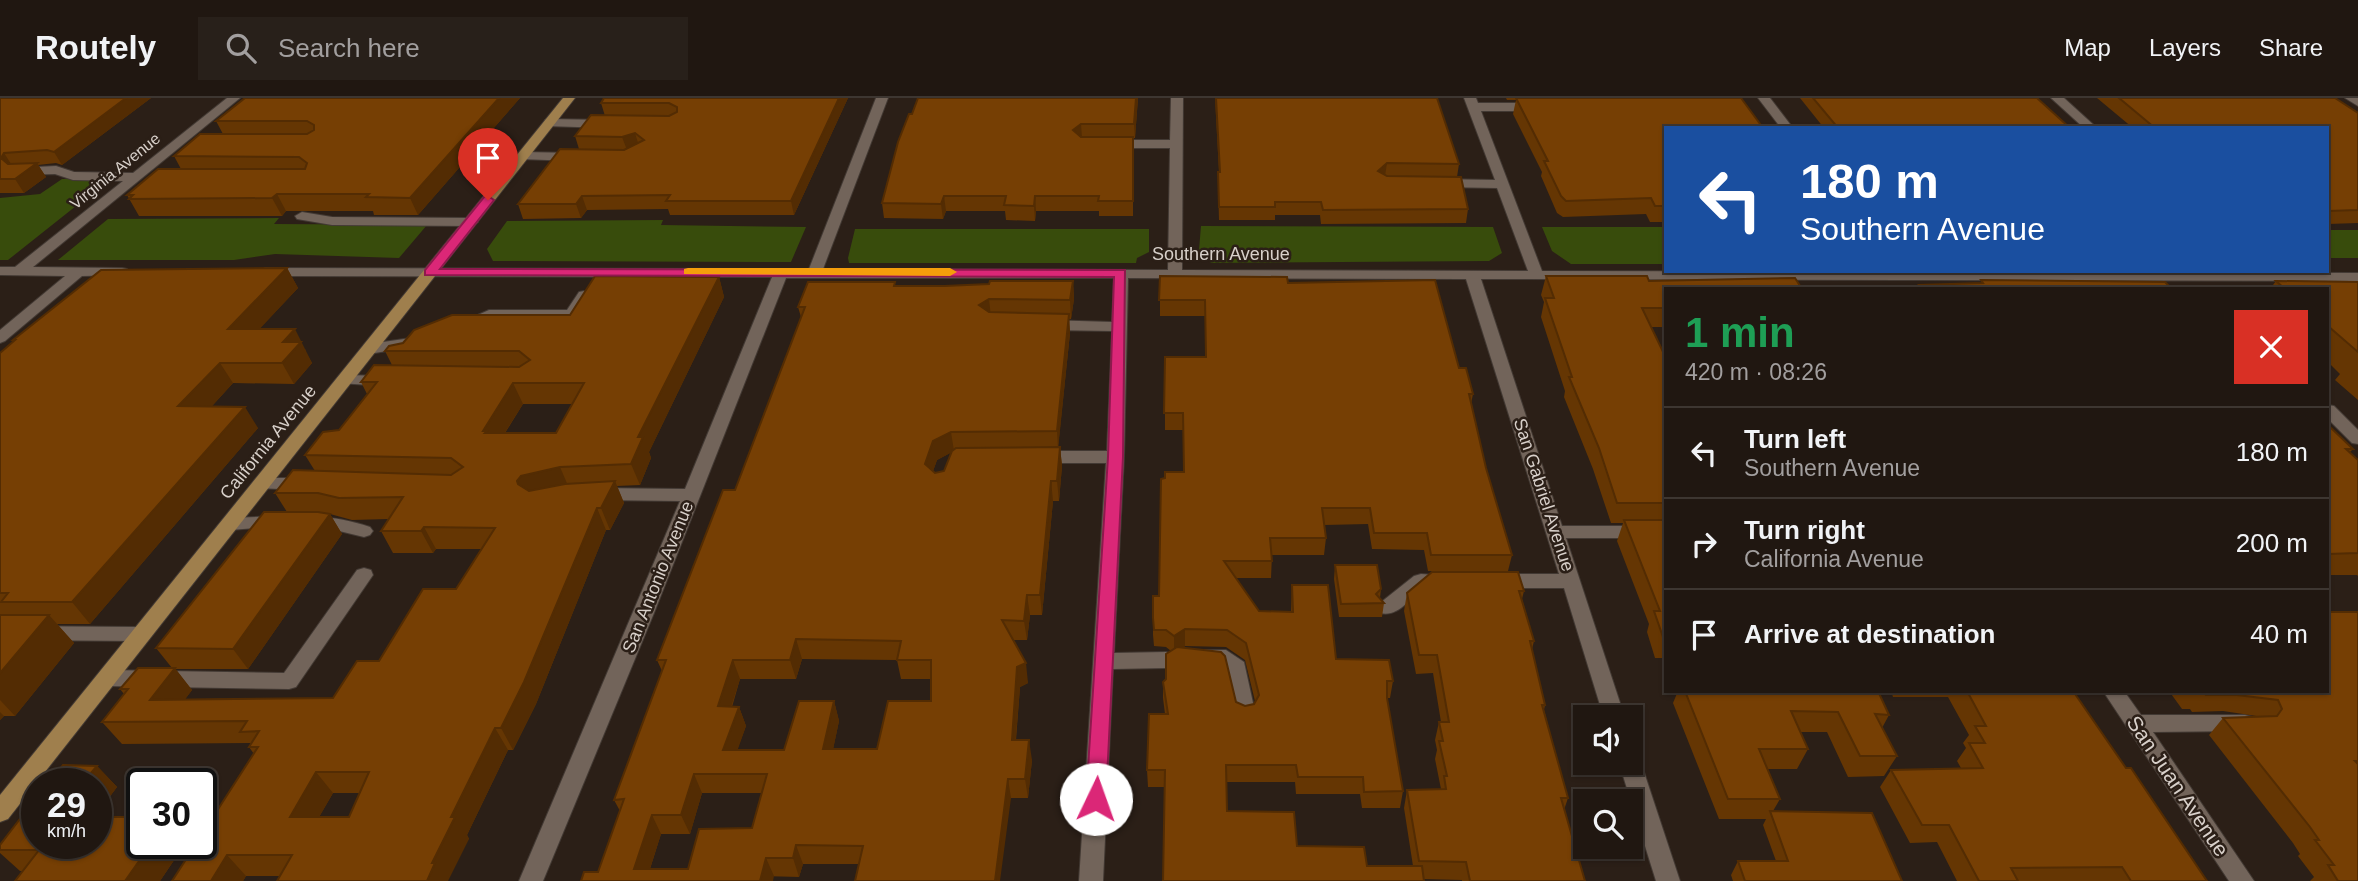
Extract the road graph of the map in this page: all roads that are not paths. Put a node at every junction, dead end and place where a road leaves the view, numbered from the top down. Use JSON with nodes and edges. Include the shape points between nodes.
{"nodes":[{"id":1,"x":234,"y":98,"type":"edge"},
{"id":2,"x":569,"y":98,"type":"edge"},
{"id":3,"x":882,"y":98,"type":"edge"},
{"id":4,"x":1177,"y":98,"type":"edge"},
{"id":5,"x":1764,"y":98,"type":"edge"},
{"id":6,"x":2057,"y":98,"type":"edge"},
{"id":7,"x":2351,"y":98,"type":"edge"},
{"id":8,"x":1472,"y":102,"type":"edge"},
{"id":9,"x":2358,"y":103,"type":"edge"},
{"id":10,"x":1546,"y":107,"type":"edge"},
{"id":11,"x":549,"y":123,"type":"junction"},
{"id":12,"x":628,"y":124,"type":"edge"},
{"id":13,"x":1785,"y":126,"type":"edge"},
{"id":14,"x":2089,"y":126,"type":"edge"},
{"id":15,"x":177,"y":144,"type":"junction"},
{"id":16,"x":1096,"y":144,"type":"edge"},
{"id":17,"x":1177,"y":144,"type":"junction"},
{"id":18,"x":198,"y":145,"type":"edge"},
{"id":19,"x":523,"y":156,"type":"junction"},
{"id":20,"x":586,"y":157,"type":"edge"},
{"id":21,"x":19,"y":171,"type":"edge"},
{"id":22,"x":134,"y":178,"type":"junction"},
{"id":23,"x":160,"y":180,"type":"edge"},
{"id":24,"x":1424,"y":183,"type":"edge"},
{"id":25,"x":1502,"y":184,"type":"junction"},
{"id":26,"x":302,"y":216,"type":"dead end"},
{"id":27,"x":471,"y":222,"type":"junction"},
{"id":28,"x":0,"y":271,"type":"edge"},
{"id":29,"x":19,"y":271,"type":"junction"},
{"id":30,"x":599,"y":271,"type":"junction"},
{"id":31,"x":78,"y":272,"type":"junction"},
{"id":32,"x":132,"y":272,"type":"edge"},
{"id":33,"x":255,"y":272,"type":"edge"},
{"id":34,"x":781,"y":272,"type":"junction"},
{"id":35,"x":815,"y":272,"type":"junction"},
{"id":36,"x":430,"y":273,"type":"junction"},
{"id":37,"x":1121,"y":273,"type":"junction"},
{"id":38,"x":1175,"y":273,"type":"junction"},
{"id":39,"x":1536,"y":273,"type":"junction"},
{"id":40,"x":1472,"y":274,"type":"junction"},
{"id":41,"x":2257,"y":274,"type":"edge"},
{"id":42,"x":2183,"y":276,"type":"junction"},
{"id":43,"x":2358,"y":277,"type":"edge"},
{"id":44,"x":1865,"y":278,"type":"edge"},
{"id":45,"x":2195,"y":287,"type":"edge"},
{"id":46,"x":1028,"y":325,"type":"edge"},
{"id":47,"x":1119,"y":327,"type":"junction"},
{"id":48,"x":455,"y":328,"type":"edge"},
{"id":49,"x":0,"y":338,"type":"edge"},
{"id":50,"x":421,"y":341,"type":"edge"},
{"id":51,"x":369,"y":349,"type":"junction"},
{"id":52,"x":344,"y":380,"type":"junction"},
{"id":53,"x":404,"y":381,"type":"edge"},
{"id":54,"x":2329,"y":411,"type":"edge"},
{"id":55,"x":2356,"y":435,"type":"edge"},
{"id":56,"x":1023,"y":457,"type":"edge"},
{"id":57,"x":1115,"y":457,"type":"junction"},
{"id":58,"x":262,"y":484,"type":"junction"},
{"id":59,"x":328,"y":485,"type":"edge"},
{"id":60,"x":575,"y":494,"type":"edge"},
{"id":61,"x":692,"y":495,"type":"junction"},
{"id":62,"x":230,"y":524,"type":"junction"},
{"id":63,"x":365,"y":531,"type":"dead end"},
{"id":64,"x":1556,"y":532,"type":"junction"},
{"id":65,"x":1664,"y":532,"type":"edge"},
{"id":66,"x":364,"y":575,"type":"dead end"},
{"id":67,"x":1571,"y":581,"type":"junction"},
{"id":68,"x":1387,"y":608,"type":"edge"},
{"id":69,"x":0,"y":633,"type":"edge"},
{"id":70,"x":142,"y":634,"type":"junction"},
{"id":71,"x":1104,"y":661,"type":"junction"},
{"id":72,"x":107,"y":678,"type":"junction"},
{"id":73,"x":2114,"y":693,"type":"edge"},
{"id":74,"x":1611,"y":705,"type":"edge"},
{"id":75,"x":1245,"y":712,"type":"edge"},
{"id":76,"x":2136,"y":724,"type":"junction"},
{"id":77,"x":2254,"y":724,"type":"edge"},
{"id":78,"x":1634,"y":775,"type":"edge"},
{"id":79,"x":0,"y":812,"type":"edge"},
{"id":80,"x":531,"y":881,"type":"edge"},
{"id":81,"x":1091,"y":881,"type":"edge"},
{"id":82,"x":1668,"y":881,"type":"edge"},
{"id":83,"x":2242,"y":881,"type":"edge"}],
"edges":[{"from":1,"to":15,"type":"street","name":"Virginia Avenue"},
{"from":2,"to":11,"type":"main road","name":"California Avenue"},
{"from":3,"to":35,"type":"street"},
{"from":4,"to":17,"type":"street"},
{"from":5,"to":13,"type":"street"},
{"from":6,"to":14,"type":"street"},
{"from":7,"to":9,"type":"street"},
{"from":8,"to":10,"type":"street"},
{"from":8,"to":25,"type":"street"},
{"from":11,"to":12,"type":"street"},
{"from":11,"to":19,"type":"main road","name":"California Avenue"},
{"from":15,"to":18,"type":"street"},
{"from":15,"to":22,"type":"street","name":"Virginia Avenue"},
{"from":16,"to":17,"type":"street"},
{"from":17,"to":38,"type":"street"},
{"from":19,"to":20,"type":"street"},
{"from":19,"to":27,"type":"main road","name":"California Avenue"},
{"from":21,"to":22,"type":"street"},
{"from":22,"to":23,"type":"street"},
{"from":22,"to":29,"type":"street","name":"Virginia Avenue"},
{"from":24,"to":25,"type":"street"},
{"from":25,"to":39,"type":"street"},
{"from":26,"to":27,"type":"street","via":[[332,221]]},
{"from":27,"to":36,"type":"main road","name":"California Avenue"},
{"from":28,"to":29,"type":"street"},
{"from":29,"to":31,"type":"street"},
{"from":30,"to":34,"type":"street","name":"Southern Avenue"},
{"from":30,"to":36,"type":"street","name":"Southern Avenue"},
{"from":30,"to":48,"type":"street","via":[[572,314],[489,314]]},
{"from":31,"to":32,"type":"street"},
{"from":31,"to":49,"type":"street"},
{"from":33,"to":36,"type":"street","name":"Southern Avenue"},
{"from":34,"to":35,"type":"street","name":"Southern Avenue"},
{"from":34,"to":61,"type":"street","name":"San Antonio Avenue"},
{"from":35,"to":37,"type":"street","name":"Southern Avenue"},
{"from":36,"to":51,"type":"main road","name":"California Avenue"},
{"from":37,"to":38,"type":"street","name":"Southern Avenue"},
{"from":37,"to":47,"type":"street"},
{"from":38,"to":40,"type":"street","name":"Southern Avenue"},
{"from":39,"to":40,"type":"street","name":"Southern Avenue"},
{"from":39,"to":44,"type":"street","name":"Southern Avenue"},
{"from":40,"to":64,"type":"street","name":"San Gabriel Avenue"},
{"from":41,"to":42,"type":"street","name":"Southern Avenue"},
{"from":41,"to":43,"type":"street","name":"Southern Avenue"},
{"from":42,"to":44,"type":"street","name":"Southern Avenue"},
{"from":42,"to":45,"type":"street"},
{"from":46,"to":47,"type":"street"},
{"from":47,"to":57,"type":"street"},
{"from":50,"to":51,"type":"street"},
{"from":51,"to":52,"type":"main road","name":"California Avenue"},
{"from":52,"to":53,"type":"street"},
{"from":52,"to":58,"type":"main road","name":"California Avenue"},
{"from":54,"to":55,"type":"street"},
{"from":56,"to":57,"type":"street"},
{"from":57,"to":71,"type":"street"},
{"from":58,"to":59,"type":"street"},
{"from":58,"to":62,"type":"main road","name":"California Avenue"},
{"from":60,"to":61,"type":"street"},
{"from":61,"to":80,"type":"street","name":"San Antonio Avenue"},
{"from":62,"to":63,"type":"street","via":[[331,523]]},
{"from":62,"to":70,"type":"main road","name":"California Avenue"},
{"from":64,"to":65,"type":"street"},
{"from":64,"to":67,"type":"street","name":"San Gabriel Avenue"},
{"from":66,"to":72,"type":"street","via":[[289,681]]},
{"from":67,"to":68,"type":"street","via":[[1421,581]]},
{"from":67,"to":74,"type":"street","name":"San Gabriel Avenue"},
{"from":69,"to":70,"type":"street"},
{"from":70,"to":72,"type":"main road","name":"California Avenue"},
{"from":71,"to":75,"type":"street","via":[[1226,658],[1237,668]]},
{"from":71,"to":81,"type":"street"},
{"from":72,"to":79,"type":"main road","name":"California Avenue"},
{"from":73,"to":76,"type":"street","name":"San Juan Avenue"},
{"from":76,"to":77,"type":"street"},
{"from":76,"to":83,"type":"street","name":"San Juan Avenue"},
{"from":78,"to":82,"type":"street"}]}
